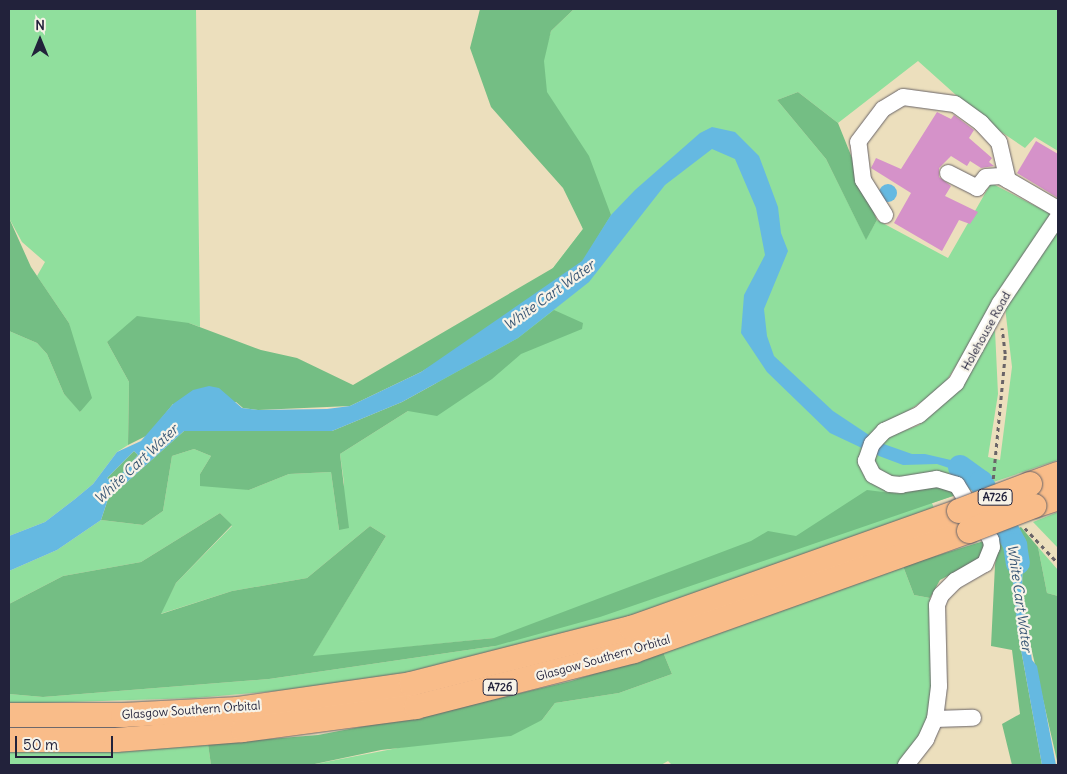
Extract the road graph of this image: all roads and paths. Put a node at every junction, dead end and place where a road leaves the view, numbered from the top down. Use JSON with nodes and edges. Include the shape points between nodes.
{"nodes":[{"id":1,"x":948,"y":173,"type":"dead end"},
{"id":2,"x":1008,"y":180,"type":"junction"},
{"id":3,"x":1058,"y":209,"type":"edge"},
{"id":4,"x":885,"y":215,"type":"dead end"},
{"id":5,"x":1058,"y":217,"type":"edge"},
{"id":6,"x":1000,"y":303,"type":"junction"},
{"id":7,"x":1058,"y":474,"type":"edge"},
{"id":8,"x":997,"y":486,"type":"dead end"},
{"id":9,"x":1058,"y":498,"type":"edge"},
{"id":10,"x":1029,"y":506,"type":"junction"},
{"id":11,"x":964,"y":521,"type":"junction"},
{"id":12,"x":1058,"y":563,"type":"edge"},
{"id":13,"x":9,"y":715,"type":"edge"},
{"id":14,"x":935,"y":718,"type":"junction"},
{"id":15,"x":973,"y":718,"type":"dead end"},
{"id":16,"x":9,"y":740,"type":"edge"},
{"id":17,"x":906,"y":765,"type":"edge"}],
"edges":[{"from":1,"to":2,"type":"street","via":[[977,188],[986,176],[1001,176]]},
{"from":2,"to":3,"type":"street"},
{"from":2,"to":4,"type":"street","via":[[998,142],[981,123],[955,104],[903,97],[883,109],[858,142],[863,180]]},
{"from":5,"to":6,"type":"street","name":"Holehouse Road"},
{"from":6,"to":8,"type":"path","via":[[1005,354],[992,478]]},
{"from":6,"to":14,"type":"street","name":"Holehouse Road","via":[[956,383],[919,415],[884,431],[872,444],[866,461],[873,474],[890,484],[937,479],[957,485],[991,540],[989,560],[946,587],[937,605],[939,686]]},
{"from":7,"to":10,"type":"highway","name":"Glasgow Southern Orbital","number":"A726"},
{"from":9,"to":10,"type":"highway","name":"Glasgow Southern Orbital","number":"A726"},
{"from":10,"to":11,"type":"highway","name":"Glasgow Southern Orbital","number":"A726","bridge":true},
{"from":10,"to":12,"type":"path"},
{"from":11,"to":13,"type":"highway","name":"Glasgow Southern Orbital","number":"A726","via":[[631,628],[411,684],[238,709],[123,715]]},
{"from":11,"to":16,"type":"highway","name":"Glasgow Southern Orbital","number":"A726","via":[[634,651],[416,707],[242,730],[116,740]]},
{"from":14,"to":15,"type":"street"},
{"from":14,"to":17,"type":"street","name":"Holehouse Road","via":[[926,739]]}]}
